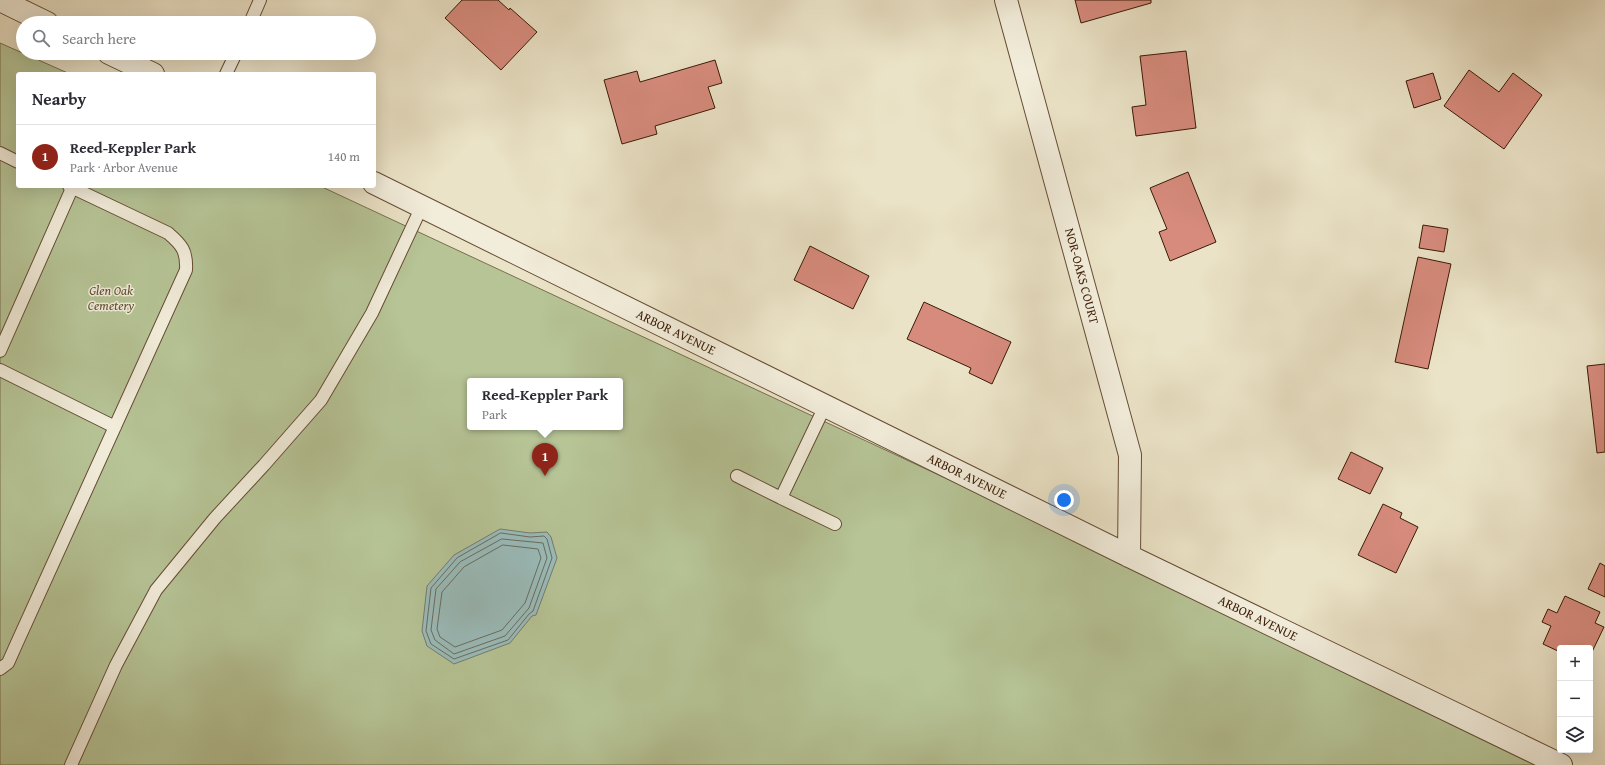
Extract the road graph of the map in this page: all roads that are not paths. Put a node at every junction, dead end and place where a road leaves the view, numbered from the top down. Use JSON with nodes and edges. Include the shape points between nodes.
{"nodes":[{"id":1,"x":0,"y":0,"type":"edge"},
{"id":2,"x":260,"y":0,"type":"edge"},
{"id":3,"x":1006,"y":0,"type":"edge"},
{"id":4,"x":33,"y":16,"type":"edge"},
{"id":5,"x":253,"y":16,"type":"edge"},
{"id":6,"x":117,"y":60,"type":"edge"},
{"id":7,"x":233,"y":60,"type":"edge"},
{"id":8,"x":126,"y":68,"type":"edge"},
{"id":9,"x":144,"y":72,"type":"edge"},
{"id":10,"x":227,"y":72,"type":"edge"},
{"id":11,"x":0,"y":153,"type":"edge"},
{"id":12,"x":16,"y":161,"type":"edge"},
{"id":13,"x":376,"y":184,"type":"edge"},
{"id":14,"x":72,"y":188,"type":"edge"},
{"id":15,"x":74,"y":188,"type":"edge"},
{"id":16,"x":422,"y":206,"type":"junction"},
{"id":17,"x":0,"y":351,"type":"edge"},
{"id":18,"x":0,"y":370,"type":"edge"},
{"id":19,"x":825,"y":406,"type":"junction"},
{"id":20,"x":115,"y":427,"type":"junction"},
{"id":21,"x":737,"y":476,"type":"dead end"},
{"id":22,"x":781,"y":498,"type":"junction"},
{"id":23,"x":835,"y":524,"type":"dead end"},
{"id":24,"x":1129,"y":556,"type":"junction"},
{"id":25,"x":0,"y":669,"type":"edge"},
{"id":26,"x":70,"y":765,"type":"edge"},
{"id":27,"x":1562,"y":765,"type":"edge"}],
"edges":[{"from":1,"to":4,"type":"street"},
{"from":2,"to":5,"type":"lane"},
{"from":3,"to":24,"type":"street","name":"NOR-OAKS COURT","via":[[1130,455]]},
{"from":6,"to":8,"type":"street"},
{"from":7,"to":10,"type":"lane"},
{"from":8,"to":9,"type":"street"},
{"from":11,"to":12,"type":"lane"},
{"from":13,"to":16,"type":"street","name":"ARBOR AVENUE"},
{"from":14,"to":17,"type":"lane"},
{"from":15,"to":20,"type":"lane","via":[[168,233],[184,251],[186,261],[186,270]]},
{"from":16,"to":19,"type":"street","name":"ARBOR AVENUE"},
{"from":16,"to":26,"type":"lane","via":[[372,313],[320,400],[215,518],[156,590],[116,665]]},
{"from":18,"to":20,"type":"lane"},
{"from":19,"to":22,"type":"lane"},
{"from":19,"to":24,"type":"street","name":"ARBOR AVENUE"},
{"from":20,"to":25,"type":"lane","via":[[8,663]]},
{"from":21,"to":22,"type":"lane"},
{"from":22,"to":23,"type":"lane"},
{"from":24,"to":27,"type":"street","name":"ARBOR AVENUE"}]}
